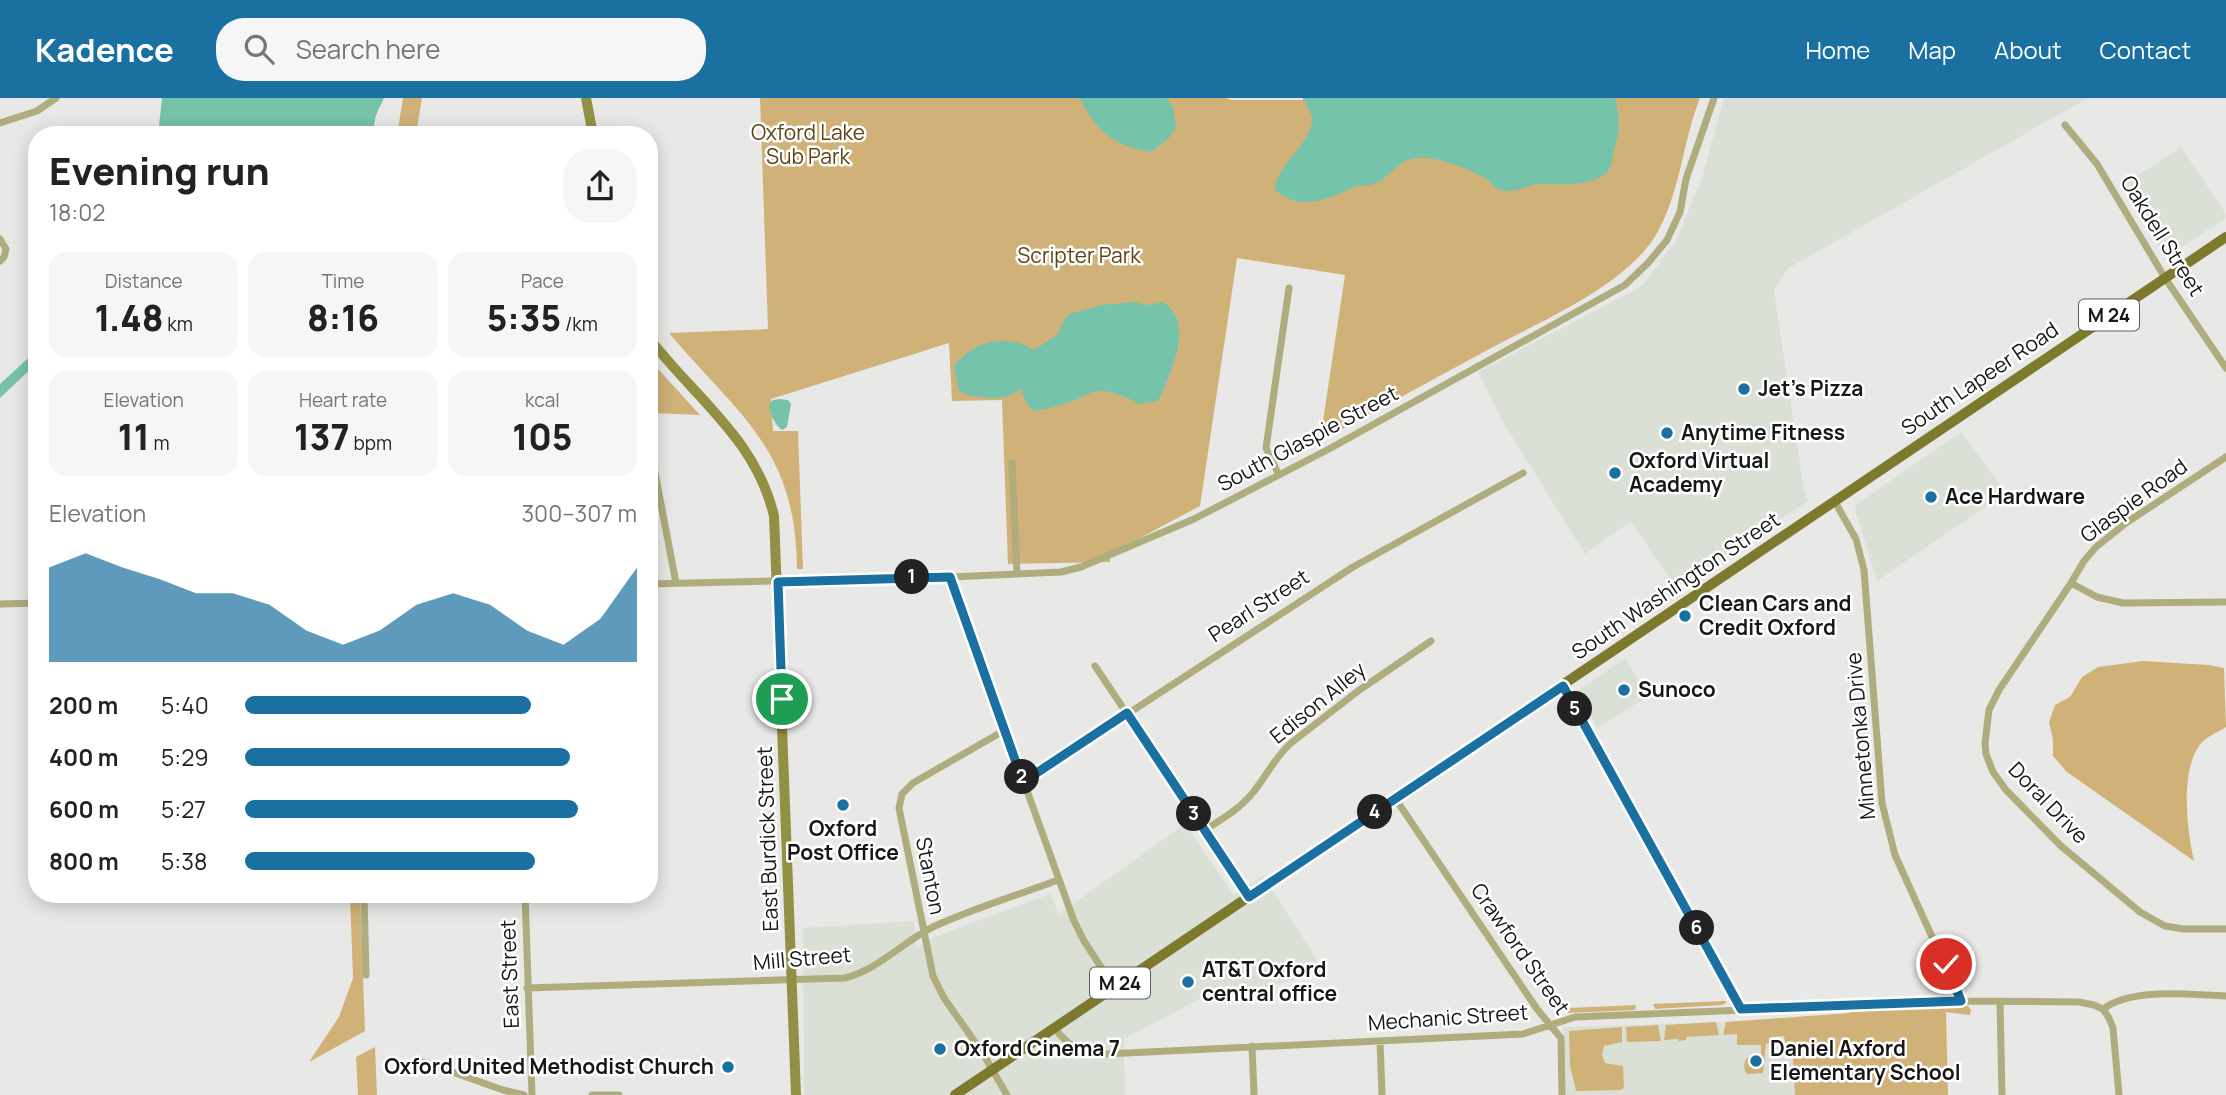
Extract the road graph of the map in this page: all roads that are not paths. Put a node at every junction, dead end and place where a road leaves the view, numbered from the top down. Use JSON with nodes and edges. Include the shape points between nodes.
{"nodes":[{"id":1,"x":56,"y":98,"type":"edge"},
{"id":2,"x":586,"y":98,"type":"edge"},
{"id":3,"x":1714,"y":98,"type":"edge"},
{"id":4,"x":0,"y":123,"type":"edge"},
{"id":5,"x":2065,"y":125,"type":"dead end"},
{"id":6,"x":591,"y":126,"type":"edge"},
{"id":7,"x":2226,"y":237,"type":"edge"},
{"id":8,"x":0,"y":239,"type":"edge"},
{"id":9,"x":0,"y":261,"type":"edge"},
{"id":10,"x":2165,"y":278,"type":"junction"},
{"id":11,"x":1289,"y":288,"type":"dead end"},
{"id":12,"x":658,"y":348,"type":"edge"},
{"id":13,"x":2226,"y":368,"type":"edge"},
{"id":14,"x":2226,"y":457,"type":"edge"},
{"id":15,"x":1012,"y":463,"type":"dead end"},
{"id":16,"x":1522,"y":473,"type":"dead end"},
{"id":17,"x":1279,"y":475,"type":"junction"},
{"id":18,"x":658,"y":488,"type":"edge"},
{"id":19,"x":1831,"y":505,"type":"junction"},
{"id":20,"x":1017,"y":574,"type":"junction"},
{"id":21,"x":950,"y":577,"type":"junction"},
{"id":22,"x":778,"y":582,"type":"junction"},
{"id":23,"x":676,"y":583,"type":"junction"},
{"id":24,"x":2071,"y":583,"type":"junction"},
{"id":25,"x":658,"y":584,"type":"edge"},
{"id":26,"x":2226,"y":602,"type":"edge"},
{"id":27,"x":28,"y":603,"type":"edge"},
{"id":28,"x":0,"y":604,"type":"edge"},
{"id":29,"x":1431,"y":641,"type":"dead end"},
{"id":30,"x":1095,"y":666,"type":"dead end"},
{"id":31,"x":1563,"y":686,"type":"junction"},
{"id":32,"x":1127,"y":713,"type":"junction"},
{"id":33,"x":1005,"y":730,"type":"junction"},
{"id":34,"x":1023,"y":782,"type":"junction"},
{"id":35,"x":1395,"y":798,"type":"junction"},
{"id":36,"x":1205,"y":830,"type":"junction"},
{"id":37,"x":1058,"y":880,"type":"junction"},
{"id":38,"x":1249,"y":897,"type":"junction"},
{"id":39,"x":364,"y":903,"type":"edge"},
{"id":40,"x":524,"y":903,"type":"edge"},
{"id":41,"x":2226,"y":929,"type":"edge"},
{"id":42,"x":923,"y":933,"type":"junction"},
{"id":43,"x":366,"y":975,"type":"dead end"},
{"id":44,"x":792,"y":980,"type":"junction"},
{"id":45,"x":1114,"y":987,"type":"junction"},
{"id":46,"x":527,"y":988,"type":"junction"},
{"id":47,"x":2226,"y":996,"type":"edge"},
{"id":48,"x":1961,"y":1001,"type":"junction"},
{"id":49,"x":2000,"y":1002,"type":"junction"},
{"id":50,"x":1741,"y":1009,"type":"junction"},
{"id":51,"x":2103,"y":1009,"type":"junction"},
{"id":52,"x":1550,"y":1025,"type":"junction"},
{"id":53,"x":1054,"y":1027,"type":"junction"},
{"id":54,"x":1380,"y":1041,"type":"junction"},
{"id":55,"x":1252,"y":1046,"type":"junction"},
{"id":56,"x":424,"y":1062,"type":"dead end"},
{"id":57,"x":992,"y":1069,"type":"junction"},
{"id":58,"x":524,"y":1095,"type":"edge"},
{"id":59,"x":532,"y":1095,"type":"edge"},
{"id":60,"x":592,"y":1095,"type":"edge"},
{"id":61,"x":619,"y":1095,"type":"edge"},
{"id":62,"x":796,"y":1095,"type":"edge"},
{"id":63,"x":954,"y":1095,"type":"edge"},
{"id":64,"x":1007,"y":1095,"type":"edge"},
{"id":65,"x":1254,"y":1095,"type":"edge"},
{"id":66,"x":1382,"y":1095,"type":"edge"},
{"id":67,"x":1562,"y":1095,"type":"edge"},
{"id":68,"x":2002,"y":1095,"type":"edge"},
{"id":69,"x":2119,"y":1095,"type":"edge"}],
"edges":[{"from":1,"to":4,"type":"street","via":[[37,111]]},
{"from":2,"to":6,"type":"main road"},
{"from":3,"to":17,"type":"street","name":"South Glaspie Street","via":[[1686,179],[1680,212],[1667,240],[1625,285]]},
{"from":5,"to":10,"type":"street","name":"Oakdell Street","via":[[2097,164]]},
{"from":7,"to":10,"type":"main road","name":"South Lapeer Road","number":"M 24"},
{"from":8,"to":9,"type":"street","via":[[6,249]]},
{"from":10,"to":13,"type":"street","name":"Oakdell Street"},
{"from":10,"to":19,"type":"main road","name":"South Lapeer Road","number":"M 24"},
{"from":11,"to":17,"type":"street","via":[[1266,448]]},
{"from":12,"to":22,"type":"main road","name":"East Burdick Street","via":[[737,437],[757,468],[774,516]]},
{"from":14,"to":24,"type":"street","name":"Glaspie Road","via":[[2096,547]]},
{"from":15,"to":20,"type":"street"},
{"from":16,"to":32,"type":"street","name":"Pearl Street","via":[[1353,567]]},
{"from":17,"to":20,"type":"street","name":"South Glaspie Street","via":[[1194,519],[1081,568]]},
{"from":18,"to":23,"type":"street"},
{"from":19,"to":31,"type":"main road","name":"South Washington Street","number":"M 24"},
{"from":19,"to":48,"type":"street","name":"Minnetonka Drive","via":[[1856,539],[1864,570],[1887,832]]},
{"from":20,"to":21,"type":"street","name":"South Glaspie Street"},
{"from":21,"to":22,"type":"street","name":"South Glaspie Street"},
{"from":21,"to":33,"type":"street"},
{"from":22,"to":23,"type":"street","name":"South Glaspie Street"},
{"from":22,"to":44,"type":"main road","name":"East Burdick Street"},
{"from":23,"to":25,"type":"street","name":"South Glaspie Street"},
{"from":24,"to":26,"type":"street","via":[[2097,597],[2123,603]]},
{"from":24,"to":41,"type":"street","name":"Doral Drive","via":[[1989,710],[1986,754],[1993,772],[2061,846],[2140,912],[2165,926]]},
{"from":27,"to":28,"type":"street"},
{"from":29,"to":36,"type":"street","name":"Edison Alley","via":[[1291,743],[1250,796]]},
{"from":30,"to":32,"type":"street"},
{"from":31,"to":35,"type":"main road","name":"South Washington Street","number":"M 24"},
{"from":31,"to":50,"type":"street"},
{"from":32,"to":34,"type":"street","name":"Pearl Street"},
{"from":32,"to":36,"type":"street"},
{"from":33,"to":34,"type":"street"},
{"from":33,"to":42,"type":"street","name":"Stanton","via":[[918,779],[902,794],[900,817]]},
{"from":34,"to":37,"type":"street"},
{"from":35,"to":38,"type":"main road","name":"South Washington Street","number":"M 24"},
{"from":35,"to":52,"type":"street","name":"Crawford Street"},
{"from":36,"to":38,"type":"street"},
{"from":37,"to":42,"type":"street","name":"Mill Street"},
{"from":37,"to":45,"type":"street","via":[[1079,932]]},
{"from":38,"to":45,"type":"main road","name":"South Washington Street","number":"M 24"},
{"from":39,"to":43,"type":"street"},
{"from":40,"to":46,"type":"street","name":"East Street"},
{"from":42,"to":44,"type":"street","name":"Mill Street","via":[[859,974]]},
{"from":42,"to":57,"type":"street","name":"Stanton","via":[[935,982]]},
{"from":44,"to":46,"type":"street","name":"Mill Street"},
{"from":44,"to":62,"type":"main road","name":"East Burdick Street"},
{"from":45,"to":53,"type":"main road","name":"South Washington Street","number":"M 24"},
{"from":46,"to":59,"type":"street","name":"East Street"},
{"from":47,"to":51,"type":"street","via":[[2133,996]]},
{"from":48,"to":49,"type":"street","name":"Mechanic Street"},
{"from":48,"to":50,"type":"street","name":"Mechanic Street"},
{"from":49,"to":51,"type":"street","name":"Mechanic Street","via":[[2079,1002]]},
{"from":49,"to":68,"type":"street"},
{"from":50,"to":52,"type":"street","name":"Mechanic Street","via":[[1575,1017]]},
{"from":51,"to":69,"type":"street","via":[[2113,1028]]},
{"from":52,"to":54,"type":"street","name":"Mechanic Street","via":[[1523,1034]]},
{"from":52,"to":67,"type":"street","name":"Crawford Street","via":[[1561,1038]]},
{"from":53,"to":55,"type":"street","name":"Mechanic Street","via":[[1070,1045],[1093,1054]]},
{"from":53,"to":57,"type":"main road","name":"South Washington Street","number":"M 24"},
{"from":54,"to":55,"type":"street","name":"Mechanic Street"},
{"from":54,"to":66,"type":"street"},
{"from":55,"to":65,"type":"street"},
{"from":56,"to":58,"type":"street"},
{"from":57,"to":63,"type":"main road","name":"South Washington Street","number":"M 24"},
{"from":57,"to":64,"type":"street","name":"Stanton"},
{"from":60,"to":61,"type":"street"}]}
